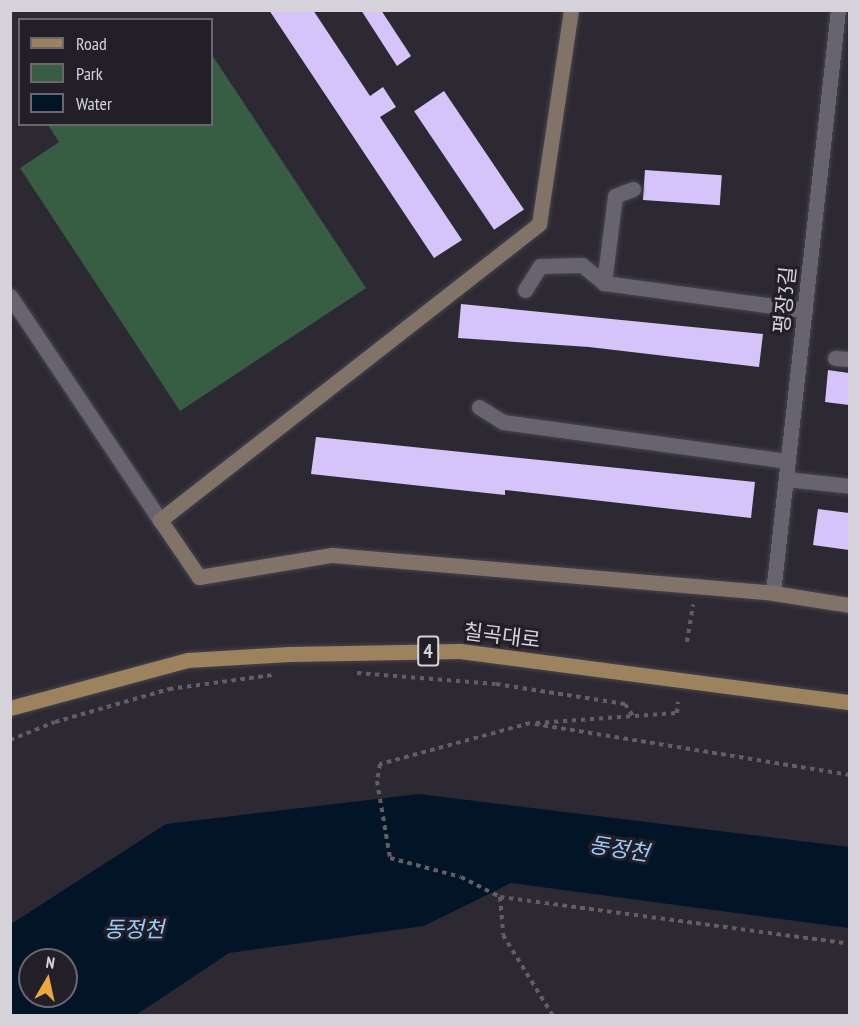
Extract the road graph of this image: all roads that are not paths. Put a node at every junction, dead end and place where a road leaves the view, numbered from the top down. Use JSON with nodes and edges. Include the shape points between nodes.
{"nodes":[{"id":1,"x":571,"y":10,"type":"edge"},
{"id":2,"x":838,"y":10,"type":"edge"},
{"id":3,"x":633,"y":189,"type":"dead end"},
{"id":4,"x":604,"y":283,"type":"junction"},
{"id":5,"x":525,"y":290,"type":"dead end"},
{"id":6,"x":10,"y":296,"type":"edge"},
{"id":7,"x":805,"y":310,"type":"junction"},
{"id":8,"x":479,"y":407,"type":"dead end"},
{"id":9,"x":788,"y":461,"type":"junction"},
{"id":10,"x":786,"y":479,"type":"junction"},
{"id":11,"x":849,"y":486,"type":"edge"},
{"id":12,"x":160,"y":520,"type":"junction"},
{"id":13,"x":773,"y":593,"type":"junction"},
{"id":14,"x":849,"y":605,"type":"edge"},
{"id":15,"x":849,"y":702,"type":"edge"},
{"id":16,"x":10,"y":708,"type":"edge"}],
"edges":[{"from":1,"to":12,"type":"street","via":[[539,224]]},
{"from":2,"to":7,"type":"street","name":"평장3길"},
{"from":3,"to":4,"type":"street","via":[[615,196]]},
{"from":4,"to":5,"type":"street","via":[[582,265],[540,266]]},
{"from":4,"to":7,"type":"street"},
{"from":6,"to":12,"type":"street"},
{"from":7,"to":9,"type":"street","name":"평장3길"},
{"from":8,"to":9,"type":"street","via":[[503,422]]},
{"from":9,"to":10,"type":"street","name":"평장3길"},
{"from":10,"to":11,"type":"street"},
{"from":10,"to":13,"type":"street","name":"평장3길"},
{"from":12,"to":13,"type":"street","via":[[199,577],[332,555]]},
{"from":13,"to":14,"type":"street"},
{"from":15,"to":16,"type":"main road","name":"칠곡대로","number":"4","via":[[460,651],[188,660]]}]}
